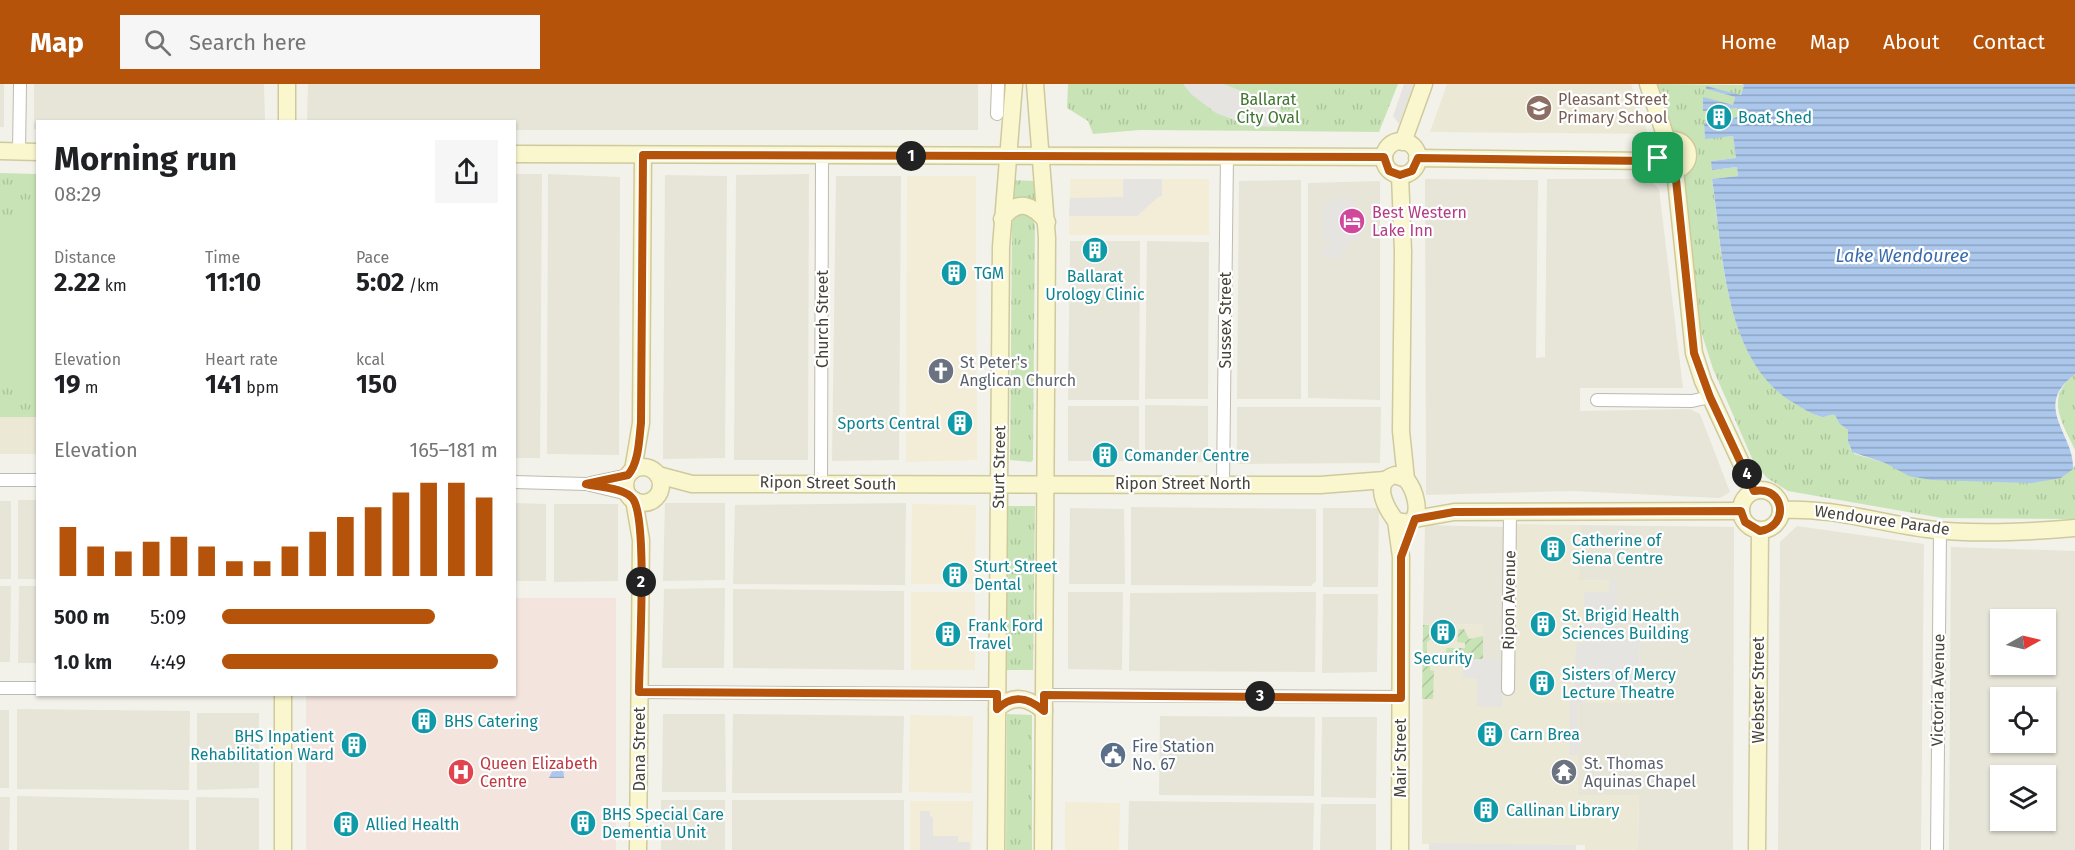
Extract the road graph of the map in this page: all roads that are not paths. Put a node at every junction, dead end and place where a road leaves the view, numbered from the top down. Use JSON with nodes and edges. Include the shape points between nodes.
{"nodes":[{"id":1,"x":20,"y":84,"type":"edge"},
{"id":2,"x":287,"y":84,"type":"edge"},
{"id":3,"x":998,"y":84,"type":"edge"},
{"id":4,"x":1014,"y":84,"type":"edge"},
{"id":5,"x":1035,"y":84,"type":"edge"},
{"id":6,"x":1424,"y":84,"type":"edge"},
{"id":7,"x":1648,"y":84,"type":"edge"},
{"id":8,"x":998,"y":114,"type":"dead end"},
{"id":9,"x":287,"y":120,"type":"edge"},
{"id":10,"x":1667,"y":141,"type":"junction"},
{"id":11,"x":1403,"y":142,"type":"junction"},
{"id":12,"x":0,"y":151,"type":"edge"},
{"id":13,"x":19,"y":152,"type":"junction"},
{"id":14,"x":36,"y":152,"type":"edge"},
{"id":15,"x":516,"y":154,"type":"edge"},
{"id":16,"x":643,"y":155,"type":"junction"},
{"id":17,"x":822,"y":155,"type":"junction"},
{"id":18,"x":1009,"y":156,"type":"junction"},
{"id":19,"x":1041,"y":156,"type":"junction"},
{"id":20,"x":1227,"y":156,"type":"junction"},
{"id":21,"x":1384,"y":157,"type":"junction"},
{"id":22,"x":1418,"y":158,"type":"junction"},
{"id":23,"x":1658,"y":158,"type":"junction"},
{"id":24,"x":1675,"y":170,"type":"junction"},
{"id":25,"x":1400,"y":175,"type":"junction"},
{"id":26,"x":1002,"y":219,"type":"junction"},
{"id":27,"x":1047,"y":222,"type":"junction"},
{"id":28,"x":1710,"y":397,"type":"junction"},
{"id":29,"x":1597,"y":400,"type":"dead end"},
{"id":30,"x":641,"y":423,"type":"junction"},
{"id":31,"x":654,"y":472,"type":"junction"},
{"id":32,"x":631,"y":473,"type":"junction"},
{"id":33,"x":1394,"y":479,"type":"junction"},
{"id":34,"x":0,"y":480,"type":"edge"},
{"id":35,"x":36,"y":480,"type":"edge"},
{"id":36,"x":516,"y":482,"type":"edge"},
{"id":37,"x":821,"y":483,"type":"junction"},
{"id":38,"x":1045,"y":483,"type":"junction"},
{"id":39,"x":1223,"y":483,"type":"junction"},
{"id":40,"x":586,"y":484,"type":"junction"},
{"id":41,"x":692,"y":484,"type":"junction"},
{"id":42,"x":999,"y":484,"type":"junction"},
{"id":43,"x":1320,"y":485,"type":"junction"},
{"id":44,"x":1754,"y":491,"type":"junction"},
{"id":45,"x":643,"y":497,"type":"junction"},
{"id":46,"x":1383,"y":498,"type":"junction"},
{"id":47,"x":1781,"y":510,"type":"junction"},
{"id":48,"x":1741,"y":511,"type":"junction"},
{"id":49,"x":1510,"y":512,"type":"junction"},
{"id":50,"x":1410,"y":516,"type":"junction"},
{"id":51,"x":2075,"y":528,"type":"edge"},
{"id":52,"x":1760,"y":531,"type":"junction"},
{"id":53,"x":1940,"y":531,"type":"junction"},
{"id":54,"x":2056,"y":531,"type":"junction"},
{"id":55,"x":2075,"y":536,"type":"edge"},
{"id":56,"x":0,"y":688,"type":"edge"},
{"id":57,"x":36,"y":688,"type":"edge"},
{"id":58,"x":1508,"y":689,"type":"dead end"},
{"id":59,"x":639,"y":692,"type":"junction"},
{"id":60,"x":997,"y":694,"type":"junction"},
{"id":61,"x":1044,"y":695,"type":"junction"},
{"id":62,"x":283,"y":696,"type":"edge"},
{"id":63,"x":1401,"y":698,"type":"junction"},
{"id":64,"x":283,"y":850,"type":"edge"},
{"id":65,"x":638,"y":850,"type":"edge"},
{"id":66,"x":996,"y":850,"type":"edge"},
{"id":67,"x":1043,"y":850,"type":"edge"},
{"id":68,"x":1400,"y":850,"type":"edge"},
{"id":69,"x":1757,"y":850,"type":"edge"},
{"id":70,"x":1936,"y":850,"type":"edge"}],
"edges":[{"from":1,"to":13,"type":"street"},
{"from":2,"to":9,"type":"street"},
{"from":3,"to":8,"type":"street"},
{"from":4,"to":18,"type":"street","name":"Sturt Street"},
{"from":5,"to":19,"type":"street"},
{"from":6,"to":11,"type":"street"},
{"from":7,"to":10,"type":"street"},
{"from":10,"to":23,"type":"street","via":[[1659,148]]},
{"from":10,"to":24,"type":"street","via":[[1677,141],[1687,151],[1686,161]]},
{"from":11,"to":21,"type":"street","via":[[1390,146]]},
{"from":11,"to":22,"type":"street","via":[[1413,147]]},
{"from":12,"to":13,"type":"street"},
{"from":13,"to":14,"type":"street"},
{"from":15,"to":16,"type":"street"},
{"from":16,"to":17,"type":"street"},
{"from":16,"to":30,"type":"street"},
{"from":17,"to":18,"type":"street"},
{"from":17,"to":37,"type":"street","name":"Church Street"},
{"from":18,"to":19,"type":"street"},
{"from":18,"to":26,"type":"street","name":"Sturt Street"},
{"from":19,"to":20,"type":"street"},
{"from":19,"to":27,"type":"street"},
{"from":20,"to":21,"type":"street"},
{"from":20,"to":39,"type":"street","name":"Sussex Street"},
{"from":21,"to":25,"type":"street","via":[[1389,171]]},
{"from":22,"to":23,"type":"street"},
{"from":22,"to":25,"type":"street","via":[[1412,171]]},
{"from":23,"to":24,"type":"street","via":[[1664,168]]},
{"from":24,"to":28,"type":"street","via":[[1692,345]]},
{"from":25,"to":33,"type":"street","via":[[1401,431]]},
{"from":26,"to":27,"type":"street","via":[[1010,210],[1024,205],[1037,210]]},
{"from":26,"to":42,"type":"street","name":"Sturt Street"},
{"from":27,"to":38,"type":"street"},
{"from":28,"to":29,"type":"street","via":[[1692,401]]},
{"from":28,"to":44,"type":"street"},
{"from":30,"to":31,"type":"street"},
{"from":30,"to":32,"type":"street"},
{"from":31,"to":32,"type":"street","via":[[642,467]]},
{"from":31,"to":41,"type":"street","name":"Ripon Street South"},
{"from":31,"to":45,"type":"street","via":[[661,484]]},
{"from":32,"to":40,"type":"street"},
{"from":32,"to":45,"type":"street","via":[[626,484]]},
{"from":33,"to":43,"type":"street","name":"Ripon Street North"},
{"from":33,"to":46,"type":"street","via":[[1382,486]]},
{"from":33,"to":50,"type":"street","via":[[1412,489]]},
{"from":34,"to":35,"type":"street"},
{"from":36,"to":40,"type":"street"},
{"from":37,"to":41,"type":"street","name":"Ripon Street South"},
{"from":37,"to":42,"type":"street","name":"Ripon Street South"},
{"from":38,"to":39,"type":"street","name":"Ripon Street North"},
{"from":38,"to":42,"type":"street","name":"Ripon Street South"},
{"from":38,"to":61,"type":"street"},
{"from":39,"to":43,"type":"street","name":"Ripon Street North"},
{"from":40,"to":45,"type":"street"},
{"from":41,"to":45,"type":"street"},
{"from":42,"to":60,"type":"street","name":"Sturt Street"},
{"from":43,"to":46,"type":"street","name":"Ripon Street North"},
{"from":44,"to":47,"type":"street","via":[[1772,493]]},
{"from":44,"to":48,"type":"street","via":[[1744,500]]},
{"from":45,"to":59,"type":"street","name":"Dana Street"},
{"from":46,"to":50,"type":"street"},
{"from":47,"to":52,"type":"street","via":[[1773,527]]},
{"from":47,"to":53,"type":"street","name":"Wendouree Parade","via":[[1830,511]]},
{"from":48,"to":49,"type":"street"},
{"from":48,"to":52,"type":"street","via":[[1745,522]]},
{"from":49,"to":50,"type":"street"},
{"from":49,"to":58,"type":"street","name":"Ripon Avenue"},
{"from":50,"to":63,"type":"street","name":"Mair Street","via":[[1401,557]]},
{"from":51,"to":54,"type":"street","name":"Wendouree Parade"},
{"from":52,"to":69,"type":"street","name":"Webster Street"},
{"from":53,"to":54,"type":"street","name":"Wendouree Parade"},
{"from":53,"to":70,"type":"street","name":"Victoria Avenue"},
{"from":54,"to":55,"type":"street","name":"Wendouree Parade"},
{"from":56,"to":57,"type":"street"},
{"from":59,"to":60,"type":"street"},
{"from":59,"to":65,"type":"street","name":"Dana Street"},
{"from":60,"to":61,"type":"street","via":[[1024,699]]},
{"from":60,"to":61,"type":"street","via":[[1013,689]]},
{"from":60,"to":66,"type":"street","name":"Sturt Street"},
{"from":61,"to":63,"type":"street"},
{"from":61,"to":67,"type":"street"},
{"from":62,"to":64,"type":"street"},
{"from":63,"to":68,"type":"street","name":"Mair Street"}]}
